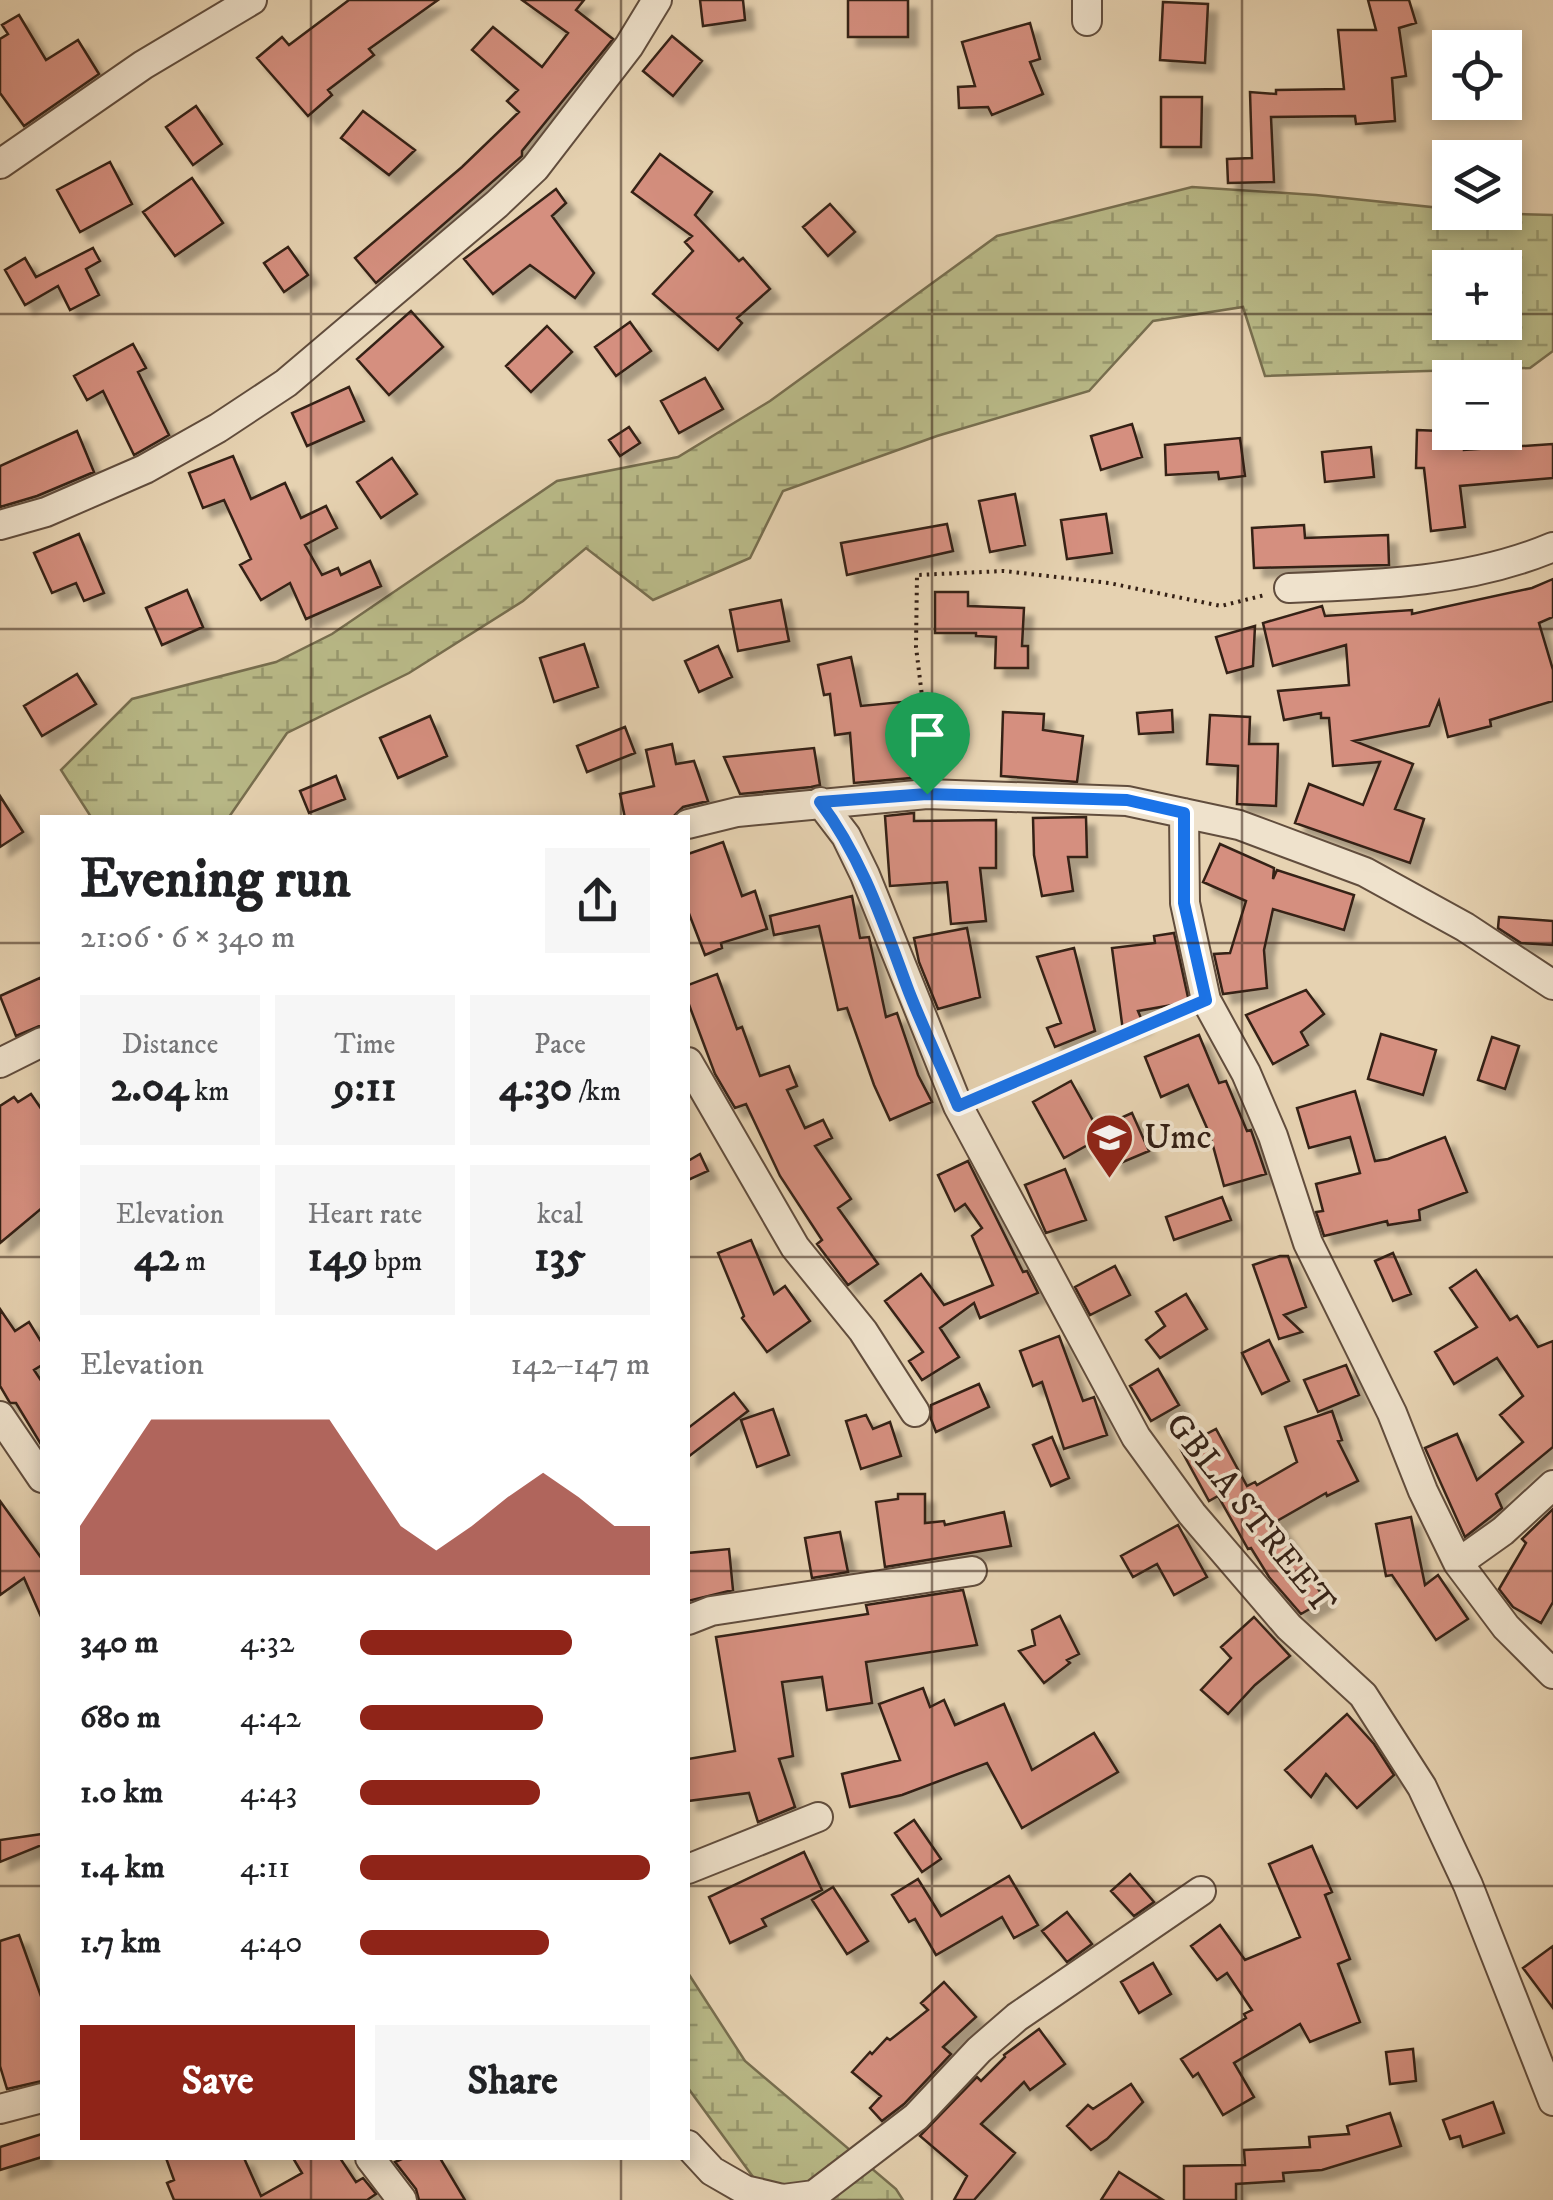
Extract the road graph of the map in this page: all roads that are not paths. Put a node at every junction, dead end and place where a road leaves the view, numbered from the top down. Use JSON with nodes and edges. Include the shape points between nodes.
{"nodes":[{"id":1,"x":252,"y":0,"type":"edge"},
{"id":2,"x":657,"y":0,"type":"edge"},
{"id":3,"x":0,"y":164,"type":"edge"},
{"id":4,"x":0,"y":526,"type":"edge"},
{"id":5,"x":1553,"y":547,"type":"edge"},
{"id":6,"x":1289,"y":588,"type":"road end"},
{"id":7,"x":820,"y":802,"type":"junction"},
{"id":8,"x":1184,"y":813,"type":"junction"},
{"id":9,"x":690,"y":824,"type":"edge"},
{"id":10,"x":1553,"y":985,"type":"edge"},
{"id":11,"x":40,"y":1043,"type":"edge"},
{"id":12,"x":0,"y":1063,"type":"edge"},
{"id":13,"x":690,"y":1065,"type":"edge"},
{"id":14,"x":915,"y":1412,"type":"dead end"},
{"id":15,"x":0,"y":1416,"type":"edge"},
{"id":16,"x":40,"y":1475,"type":"edge"},
{"id":17,"x":1553,"y":1485,"type":"edge"},
{"id":18,"x":1458,"y":1563,"type":"junction"},
{"id":19,"x":972,"y":1571,"type":"dead end"},
{"id":20,"x":690,"y":1619,"type":"edge"},
{"id":21,"x":1553,"y":1674,"type":"edge"},
{"id":22,"x":818,"y":1817,"type":"dead end"},
{"id":23,"x":690,"y":1868,"type":"edge"},
{"id":24,"x":1201,"y":1891,"type":"dead end"},
{"id":25,"x":40,"y":2098,"type":"edge"},
{"id":26,"x":1553,"y":2101,"type":"edge"},
{"id":27,"x":0,"y":2108,"type":"edge"},
{"id":28,"x":690,"y":2147,"type":"edge"},
{"id":29,"x":372,"y":2160,"type":"edge"},
{"id":30,"x":402,"y":2200,"type":"edge"}],
"edges":[{"from":1,"to":3,"type":"street"},
{"from":2,"to":4,"type":"street","via":[[535,168],[286,383],[145,469]]},
{"from":5,"to":6,"type":"street","via":[[1441,577]]},
{"from":7,"to":8,"type":"street","via":[[927,794],[1127,800]]},
{"from":7,"to":9,"type":"street"},
{"from":7,"to":26,"type":"street","name":"GBLA STREET","via":[[864,875],[958,1106],[1136,1438],[1289,1626],[1363,1695],[1422,1787]]},
{"from":8,"to":10,"type":"street","via":[[1239,825],[1365,872]]},
{"from":8,"to":18,"type":"street","via":[[1184,903],[1206,1000],[1246,1073],[1308,1243]]},
{"from":11,"to":12,"type":"street"},
{"from":13,"to":14,"type":"street","via":[[795,1247],[864,1331]]},
{"from":15,"to":16,"type":"street"},
{"from":17,"to":18,"type":"street"},
{"from":18,"to":21,"type":"street","via":[[1506,1628]]},
{"from":19,"to":20,"type":"street"},
{"from":22,"to":23,"type":"street"},
{"from":24,"to":28,"type":"street","via":[[1017,2017],[916,2117],[814,2195],[783,2199],[745,2190],[712,2171]]},
{"from":25,"to":27,"type":"street"},
{"from":29,"to":30,"type":"street"}]}
